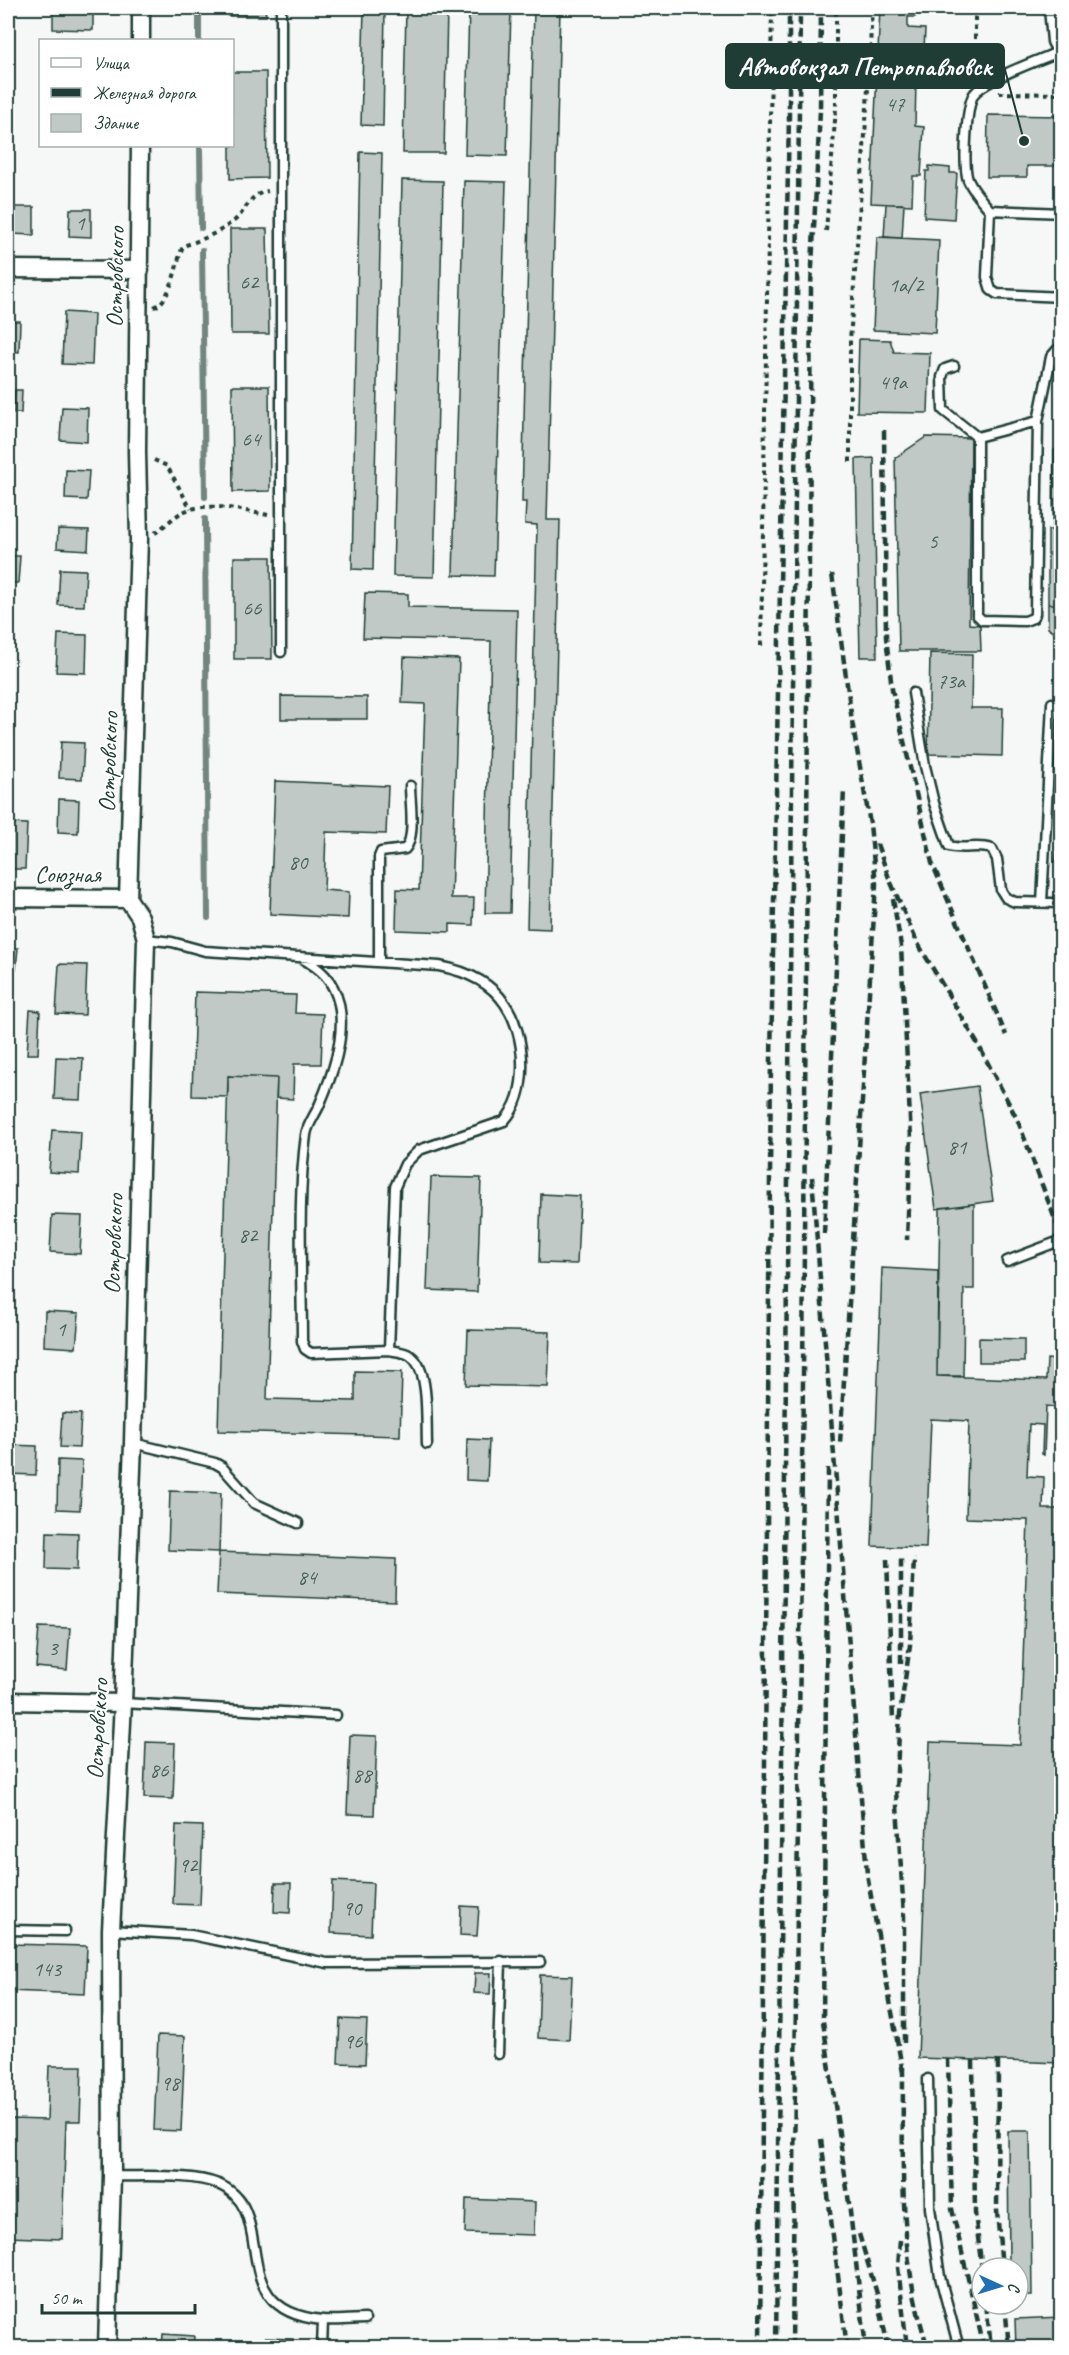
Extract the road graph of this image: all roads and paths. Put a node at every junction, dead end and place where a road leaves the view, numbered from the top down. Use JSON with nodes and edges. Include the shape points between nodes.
{"nodes":[{"id":1,"x":141,"y":8,"type":"edge"},
{"id":2,"x":281,"y":8,"type":"edge"},
{"id":3,"x":772,"y":8,"type":"edge"},
{"id":4,"x":836,"y":8,"type":"edge"},
{"id":5,"x":872,"y":8,"type":"edge"},
{"id":6,"x":975,"y":8,"type":"edge"},
{"id":7,"x":1053,"y":8,"type":"edge"},
{"id":8,"x":141,"y":39,"type":"edge"},
{"id":9,"x":1061,"y":51,"type":"edge"},
{"id":10,"x":974,"y":93,"type":"junction"},
{"id":11,"x":1062,"y":94,"type":"edge"},
{"id":12,"x":140,"y":147,"type":"edge"},
{"id":13,"x":281,"y":188,"type":"junction"},
{"id":14,"x":990,"y":210,"type":"junction"},
{"id":15,"x":1062,"y":213,"type":"edge"},
{"id":16,"x":826,"y":231,"type":"dead end"},
{"id":17,"x":8,"y":269,"type":"edge"},
{"id":18,"x":140,"y":270,"type":"junction"},
{"id":19,"x":1062,"y":297,"type":"edge"},
{"id":20,"x":139,"y":307,"type":"junction"},
{"id":21,"x":1062,"y":348,"type":"edge"},
{"id":22,"x":954,"y":366,"type":"dead end"},
{"id":23,"x":1038,"y":421,"type":"junction"},
{"id":24,"x":977,"y":436,"type":"junction"},
{"id":25,"x":137,"y":452,"type":"junction"},
{"id":26,"x":850,"y":462,"type":"dead end"},
{"id":27,"x":191,"y":509,"type":"junction"},
{"id":28,"x":281,"y":518,"type":"junction"},
{"id":29,"x":139,"y":539,"type":"junction"},
{"id":30,"x":761,"y":646,"type":"dead end"},
{"id":31,"x":281,"y":652,"type":"dead end"},
{"id":32,"x":913,"y":693,"type":"dead end"},
{"id":33,"x":1052,"y":703,"type":"dead end"},
{"id":34,"x":410,"y":786,"type":"dead end"},
{"id":35,"x":8,"y":898,"type":"edge"},
{"id":36,"x":129,"y":899,"type":"junction"},
{"id":37,"x":1042,"y":903,"type":"junction"},
{"id":38,"x":1062,"y":903,"type":"edge"},
{"id":39,"x":146,"y":939,"type":"junction"},
{"id":40,"x":300,"y":957,"type":"junction"},
{"id":41,"x":379,"y":962,"type":"junction"},
{"id":42,"x":1062,"y":1240,"type":"edge"},
{"id":43,"x":1007,"y":1261,"type":"dead end"},
{"id":44,"x":389,"y":1350,"type":"junction"},
{"id":45,"x":133,"y":1443,"type":"junction"},
{"id":46,"x":427,"y":1444,"type":"dead end"},
{"id":47,"x":298,"y":1523,"type":"dead end"},
{"id":48,"x":8,"y":1701,"type":"edge"},
{"id":49,"x":123,"y":1703,"type":"junction"},
{"id":50,"x":336,"y":1715,"type":"dead end"},
{"id":51,"x":8,"y":1930,"type":"edge"},
{"id":52,"x":111,"y":1930,"type":"junction"},
{"id":53,"x":65,"y":1931,"type":"dead end"},
{"id":54,"x":501,"y":1961,"type":"junction"},
{"id":55,"x":540,"y":1962,"type":"dead end"},
{"id":56,"x":498,"y":2054,"type":"dead end"},
{"id":57,"x":928,"y":2079,"type":"dead end"},
{"id":58,"x":112,"y":2176,"type":"junction"},
{"id":59,"x":365,"y":2319,"type":"dead end"},
{"id":60,"x":323,"y":2320,"type":"junction"},
{"id":61,"x":107,"y":2348,"type":"edge"},
{"id":62,"x":322,"y":2348,"type":"edge"},
{"id":63,"x":959,"y":2348,"type":"edge"}],
"edges":[{"from":1,"to":8,"type":"street"},
{"from":2,"to":13,"type":"lane"},
{"from":3,"to":30,"type":"path"},
{"from":4,"to":16,"type":"path","via":[[836,108]]},
{"from":5,"to":26,"type":"path","via":[[850,340]]},
{"from":6,"to":10,"type":"path"},
{"from":7,"to":9,"type":"street","via":[[1056,41]]},
{"from":9,"to":10,"type":"lane"},
{"from":10,"to":11,"type":"path"},
{"from":10,"to":14,"type":"lane","via":[[969,106],[966,164],[972,189]]},
{"from":12,"to":18,"type":"street","name":"Островского"},
{"from":13,"to":20,"type":"path","via":[[251,198],[237,219],[211,237],[183,246],[167,297],[160,305]]},
{"from":13,"to":28,"type":"lane"},
{"from":14,"to":15,"type":"lane"},
{"from":14,"to":19,"type":"lane","via":[[987,277],[991,290],[1005,295]]},
{"from":17,"to":18,"type":"street"},
{"from":18,"to":20,"type":"street","name":"Островского"},
{"from":20,"to":25,"type":"street","name":"Островского"},
{"from":21,"to":23,"type":"lane","via":[[1051,357]]},
{"from":22,"to":24,"type":"lane","via":[[945,369],[942,377],[942,406],[949,417]]},
{"from":23,"to":24,"type":"lane"},
{"from":23,"to":24,"type":"lane","via":[[1036,609],[1029,620],[986,620],[977,615]]},
{"from":25,"to":27,"type":"path","via":[[167,466]]},
{"from":25,"to":29,"type":"street","name":"Островского"},
{"from":27,"to":28,"type":"path","via":[[214,506]]},
{"from":27,"to":29,"type":"path"},
{"from":28,"to":31,"type":"lane"},
{"from":29,"to":36,"type":"street","name":"Островского"},
{"from":32,"to":37,"type":"lane","via":[[925,766],[947,842],[953,847],[992,849],[1006,898]]},
{"from":33,"to":37,"type":"lane"},
{"from":34,"to":41,"type":"lane","via":[[409,845],[381,852],[379,857]]},
{"from":35,"to":36,"type":"street","name":"Союзная"},
{"from":36,"to":39,"type":"street","name":"Островского","via":[[140,917]]},
{"from":37,"to":38,"type":"lane"},
{"from":39,"to":40,"type":"lane","via":[[205,951]]},
{"from":39,"to":45,"type":"street","name":"Островского"},
{"from":40,"to":41,"type":"lane"},
{"from":40,"to":44,"type":"lane","via":[[328,978],[339,1004],[341,1021],[335,1061],[306,1132],[302,1341],[311,1353]]},
{"from":41,"to":44,"type":"lane","via":[[453,969],[491,988],[506,1005],[515,1027],[523,1082],[513,1111],[504,1121],[419,1150],[405,1164],[395,1187]]},
{"from":42,"to":43,"type":"lane"},
{"from":44,"to":46,"type":"lane","via":[[405,1353],[422,1372]]},
{"from":45,"to":47,"type":"lane","via":[[215,1463],[254,1503]]},
{"from":45,"to":49,"type":"street","name":"Островского"},
{"from":48,"to":49,"type":"street"},
{"from":49,"to":50,"type":"lane"},
{"from":49,"to":52,"type":"street","name":"Островского"},
{"from":51,"to":53,"type":"lane"},
{"from":52,"to":54,"type":"lane","via":[[191,1935],[327,1963]]},
{"from":52,"to":58,"type":"street","name":"Островского"},
{"from":54,"to":55,"type":"lane"},
{"from":54,"to":56,"type":"lane"},
{"from":57,"to":63,"type":"lane","via":[[930,2208],[940,2277]]},
{"from":58,"to":60,"type":"lane","via":[[219,2184],[243,2206],[251,2226],[258,2272],[271,2301]]},
{"from":58,"to":61,"type":"street","name":"Островского"},
{"from":59,"to":60,"type":"lane"},
{"from":60,"to":62,"type":"lane"}]}
